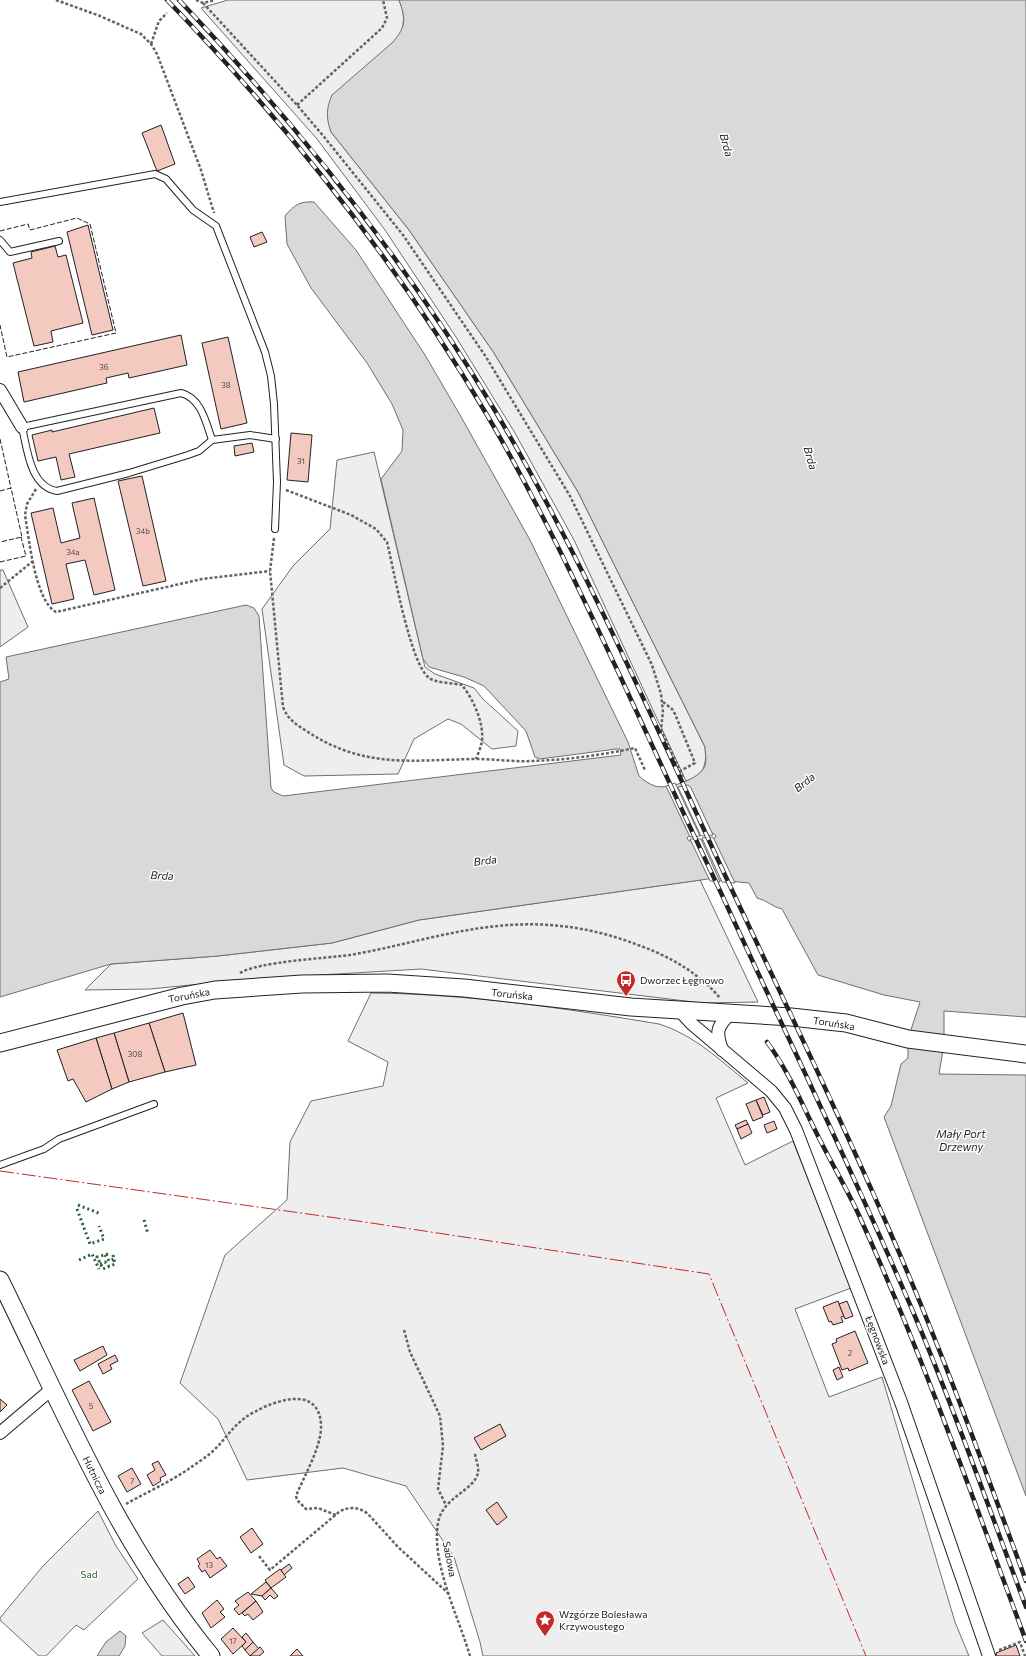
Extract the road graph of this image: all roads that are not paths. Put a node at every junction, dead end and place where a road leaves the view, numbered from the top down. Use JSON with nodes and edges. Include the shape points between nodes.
{"nodes":[{"id":1,"x":0,"y":202,"type":"edge"},
{"id":2,"x":0,"y":240,"type":"edge"},
{"id":3,"x":59,"y":241,"type":"dead end"},
{"id":4,"x":0,"y":390,"type":"edge"},
{"id":5,"x":22,"y":427,"type":"junction"},
{"id":6,"x":276,"y":439,"type":"junction"},
{"id":7,"x":212,"y":440,"type":"junction"},
{"id":8,"x":275,"y":529,"type":"road end"},
{"id":9,"x":680,"y":1011,"type":"junction"},
{"id":10,"x":730,"y":1014,"type":"junction"},
{"id":11,"x":0,"y":1043,"type":"edge"},
{"id":12,"x":722,"y":1050,"type":"junction"},
{"id":13,"x":1026,"y":1054,"type":"edge"},
{"id":14,"x":154,"y":1104,"type":"dead end"},
{"id":15,"x":0,"y":1165,"type":"edge"},
{"id":16,"x":0,"y":1280,"type":"edge"},
{"id":17,"x":52,"y":1388,"type":"junction"},
{"id":18,"x":0,"y":1433,"type":"edge"},
{"id":19,"x":988,"y":1655,"type":"edge"},
{"id":20,"x":211,"y":1656,"type":"edge"}],
"edges":[{"from":1,"to":6,"type":"lane","via":[[155,174],[166,179],[192,210],[216,226],[265,352],[271,376]]},
{"from":2,"to":3,"type":"lane","via":[[10,252]]},
{"from":4,"to":5,"type":"street"},
{"from":5,"to":7,"type":"lane","via":[[181,393],[192,398],[199,406]]},
{"from":5,"to":7,"type":"lane","via":[[29,460],[40,481],[49,490],[67,490],[188,455]]},
{"from":6,"to":7,"type":"lane","via":[[250,435]]},
{"from":6,"to":8,"type":"lane"},
{"from":9,"to":10,"type":"street","name":"Toruńska"},
{"from":9,"to":11,"type":"street","name":"Toruńska","via":[[464,988],[387,983],[302,984],[215,990],[182,996]]},
{"from":9,"to":12,"type":"street","name":"Łęgnowska"},
{"from":10,"to":12,"type":"street","via":[[722,1021],[718,1032]]},
{"from":10,"to":13,"type":"street","name":"Toruńska","via":[[790,1016],[846,1023],[908,1039]]},
{"from":12,"to":19,"type":"street","name":"Łęgnowska","via":[[771,1091],[781,1102],[796,1130],[902,1402]]},
{"from":14,"to":15,"type":"lane","via":[[59,1139],[44,1149]]},
{"from":16,"to":17,"type":"street","name":"Hutnicza"},
{"from":17,"to":18,"type":"street"},
{"from":17,"to":20,"type":"street","name":"Hutnicza","via":[[138,1554],[166,1597]]}]}
